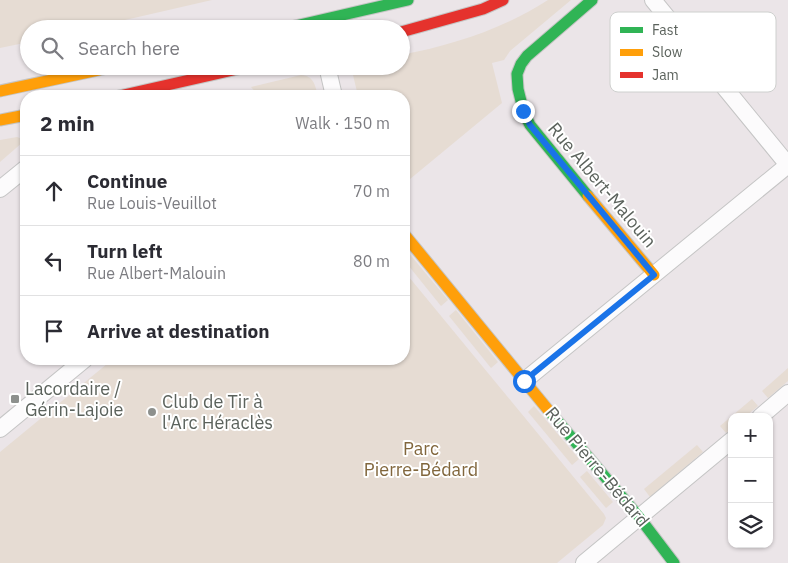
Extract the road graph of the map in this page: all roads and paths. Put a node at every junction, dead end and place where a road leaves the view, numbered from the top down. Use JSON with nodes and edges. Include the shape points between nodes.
{"nodes":[{"id":1,"x":408,"y":0,"type":"edge"},
{"id":2,"x":503,"y":0,"type":"edge"},
{"id":3,"x":592,"y":0,"type":"edge"},
{"id":4,"x":653,"y":0,"type":"edge"},
{"id":5,"x":663,"y":12,"type":"edge"},
{"id":6,"x":335,"y":20,"type":"edge"},
{"id":7,"x":410,"y":29,"type":"edge"},
{"id":8,"x":88,"y":75,"type":"edge"},
{"id":9,"x":211,"y":75,"type":"edge"},
{"id":10,"x":329,"y":75,"type":"edge"},
{"id":11,"x":43,"y":89,"type":"edge"},
{"id":12,"x":20,"y":90,"type":"edge"},
{"id":13,"x":22,"y":90,"type":"edge"},
{"id":14,"x":145,"y":90,"type":"edge"},
{"id":15,"x":333,"y":90,"type":"edge"},
{"id":16,"x":0,"y":91,"type":"edge"},
{"id":17,"x":728,"y":92,"type":"edge"},
{"id":18,"x":20,"y":116,"type":"edge"},
{"id":19,"x":0,"y":120,"type":"edge"},
{"id":20,"x":788,"y":165,"type":"edge"},
{"id":21,"x":20,"y":173,"type":"edge"},
{"id":22,"x":0,"y":189,"type":"edge"},
{"id":23,"x":410,"y":241,"type":"edge"},
{"id":24,"x":654,"y":275,"type":"junction"},
{"id":25,"x":78,"y":365,"type":"edge"},
{"id":26,"x":524,"y":381,"type":"junction"},
{"id":27,"x":788,"y":393,"type":"edge"},
{"id":28,"x":765,"y":413,"type":"edge"},
{"id":29,"x":0,"y":430,"type":"edge"},
{"id":30,"x":728,"y":443,"type":"edge"},
{"id":31,"x":639,"y":517,"type":"junction"},
{"id":32,"x":584,"y":563,"type":"edge"},
{"id":33,"x":674,"y":563,"type":"edge"}],
"edges":[{"from":1,"to":6,"type":"street"},
{"from":2,"to":7,"type":"street","via":[[483,9]]},
{"from":3,"to":24,"type":"street","name":"Rue Albert-Malouin","via":[[522,62],[517,81],[523,111],[530,125]]},
{"from":4,"to":5,"type":"street"},
{"from":8,"to":11,"type":"street"},
{"from":9,"to":14,"type":"street"},
{"from":10,"to":15,"type":"street"},
{"from":11,"to":13,"type":"street"},
{"from":12,"to":16,"type":"street"},
{"from":17,"to":20,"type":"street"},
{"from":18,"to":19,"type":"street"},
{"from":20,"to":24,"type":"street"},
{"from":21,"to":22,"type":"street"},
{"from":23,"to":26,"type":"street","name":"Rue Pierre-Bédard"},
{"from":24,"to":26,"type":"street"},
{"from":25,"to":29,"type":"street"},
{"from":26,"to":31,"type":"street","name":"Rue Pierre-Bédard"},
{"from":27,"to":28,"type":"street"},
{"from":30,"to":31,"type":"street"},
{"from":31,"to":32,"type":"street"},
{"from":31,"to":33,"type":"street","name":"Rue Pierre-Bédard"}]}
